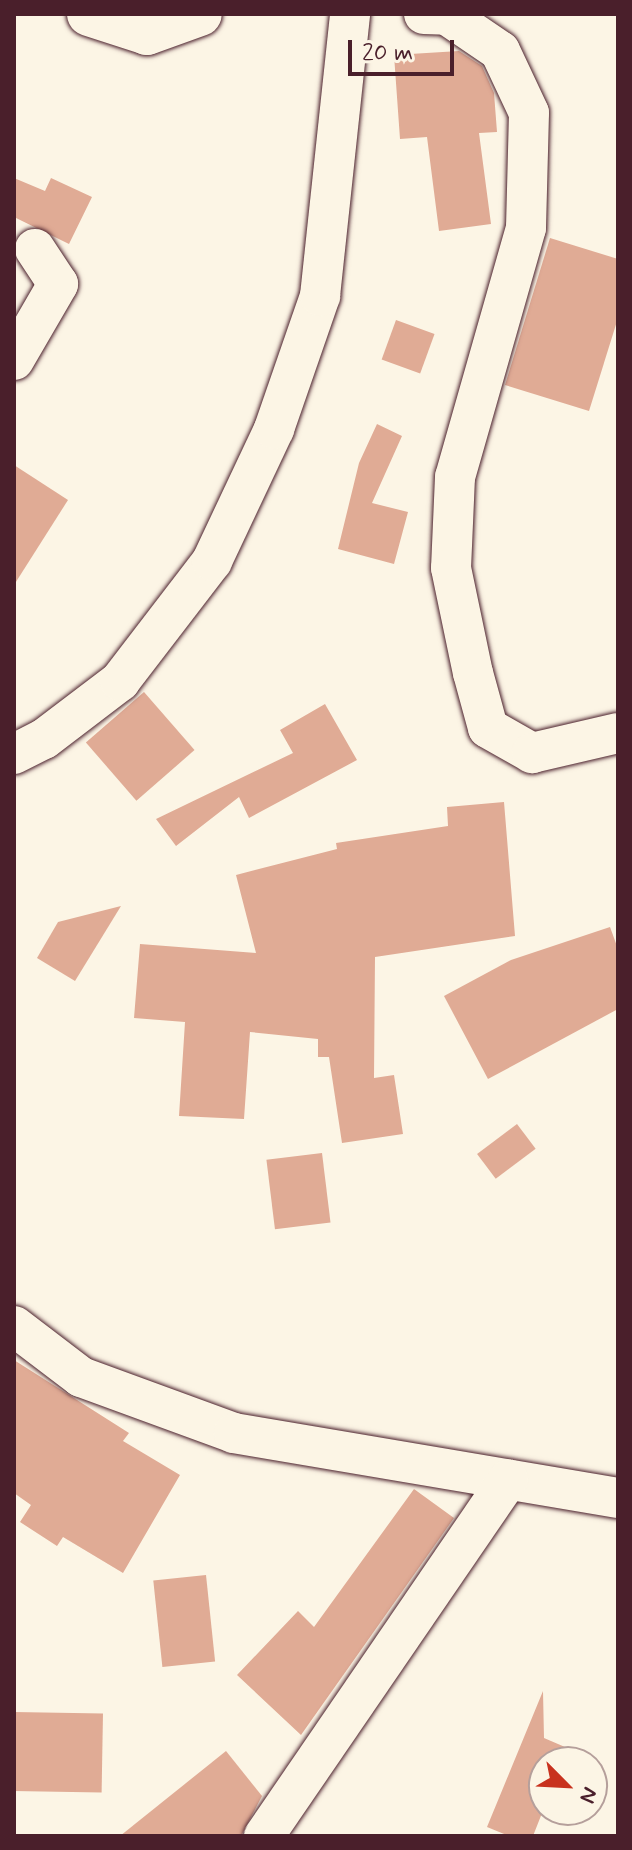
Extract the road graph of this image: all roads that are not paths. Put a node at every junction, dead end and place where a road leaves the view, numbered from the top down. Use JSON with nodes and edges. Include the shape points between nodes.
{"nodes":[{"id":1,"x":89,"y":14,"type":"edge"},
{"id":2,"x":200,"y":14,"type":"edge"},
{"id":3,"x":350,"y":14,"type":"edge"},
{"id":4,"x":424,"y":14,"type":"edge"},
{"id":5,"x":35,"y":249,"type":"dead end"},
{"id":6,"x":14,"y":360,"type":"edge"},
{"id":7,"x":618,"y":733,"type":"edge"},
{"id":8,"x":14,"y":754,"type":"edge"},
{"id":9,"x":14,"y":1326,"type":"edge"},
{"id":10,"x":508,"y":1480,"type":"junction"},
{"id":11,"x":618,"y":1498,"type":"edge"},
{"id":12,"x":264,"y":1836,"type":"edge"}],
"edges":[{"from":1,"to":2,"type":"main road","via":[[147,33]]},
{"from":3,"to":8,"type":"street","via":[[320,296],[274,429],[212,561],[120,681],[44,739]]},
{"from":4,"to":7,"type":"street","via":[[447,15],[500,51],[529,113],[526,228],[455,477],[451,568],[473,673],[488,728],[532,753]]},
{"from":5,"to":6,"type":"street","via":[[58,284]]},
{"from":9,"to":10,"type":"street","via":[[81,1377],[234,1433]]},
{"from":10,"to":11,"type":"street"},
{"from":10,"to":12,"type":"street"}]}
